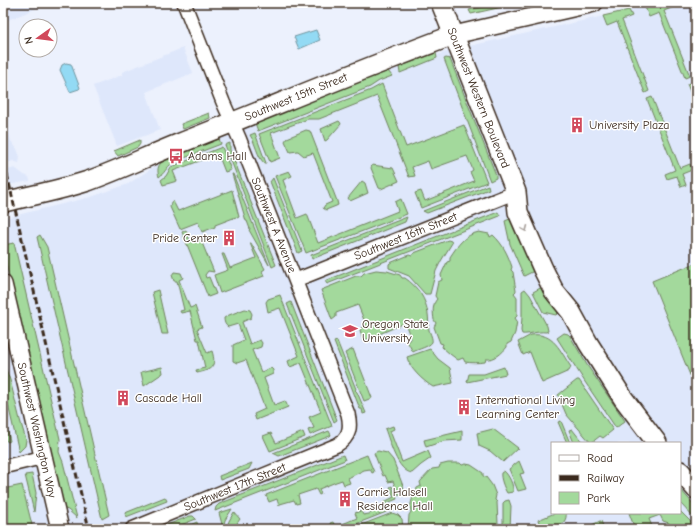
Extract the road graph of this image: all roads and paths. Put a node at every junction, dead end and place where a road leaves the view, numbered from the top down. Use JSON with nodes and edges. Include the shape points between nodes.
{"nodes":[{"id":1,"x":184,"y":3,"type":"edge"},
{"id":2,"x":441,"y":3,"type":"edge"},
{"id":3,"x":594,"y":3,"type":"edge"},
{"id":4,"x":454,"y":35,"type":"junction"},
{"id":5,"x":233,"y":123,"type":"junction"},
{"id":6,"x":516,"y":192,"type":"junction"},
{"id":7,"x":3,"y":202,"type":"edge"},
{"id":8,"x":296,"y":280,"type":"junction"},
{"id":9,"x":3,"y":284,"type":"edge"},
{"id":10,"x":656,"y":442,"type":"edge"},
{"id":11,"x":337,"y":445,"type":"joint"},
{"id":12,"x":44,"y":457,"type":"junction"},
{"id":13,"x":3,"y":467,"type":"edge"},
{"id":14,"x":681,"y":472,"type":"edge"},
{"id":15,"x":696,"y":489,"type":"edge"},
{"id":16,"x":60,"y":529,"type":"edge"},
{"id":17,"x":132,"y":529,"type":"edge"}],
"edges":[{"from":1,"to":5,"type":"street","name":"Southwest A Avenue"},
{"from":2,"to":4,"type":"main road","name":"Southwest Western Boulevard"},
{"from":3,"to":4,"type":"street","name":"Southwest 15th Street"},
{"from":4,"to":5,"type":"main road","name":"Southwest 15th Street","via":[[388,59]]},
{"from":4,"to":6,"type":"main road","name":"Southwest Western Boulevard"},
{"from":5,"to":7,"type":"main road","name":"Southwest 15th Street","via":[[88,180]]},
{"from":5,"to":8,"type":"street","name":"Southwest A Avenue"},
{"from":6,"to":8,"type":"street","name":"Southwest 16th Street"},
{"from":6,"to":10,"type":"main road","name":"Southwest Western Boulevard","via":[[518,212],[554,291],[571,312],[612,382]]},
{"from":8,"to":11,"type":"street","name":"Southwest A Avenue","via":[[348,414],[349,432]]},
{"from":9,"to":12,"type":"street","name":"Southwest Washington Way"},
{"from":11,"to":17,"type":"street","name":"Southwest 17th Street"},
{"from":12,"to":13,"type":"street"},
{"from":12,"to":16,"type":"street","name":"Southwest Washington Way"},
{"from":14,"to":15,"type":"main road"}]}
